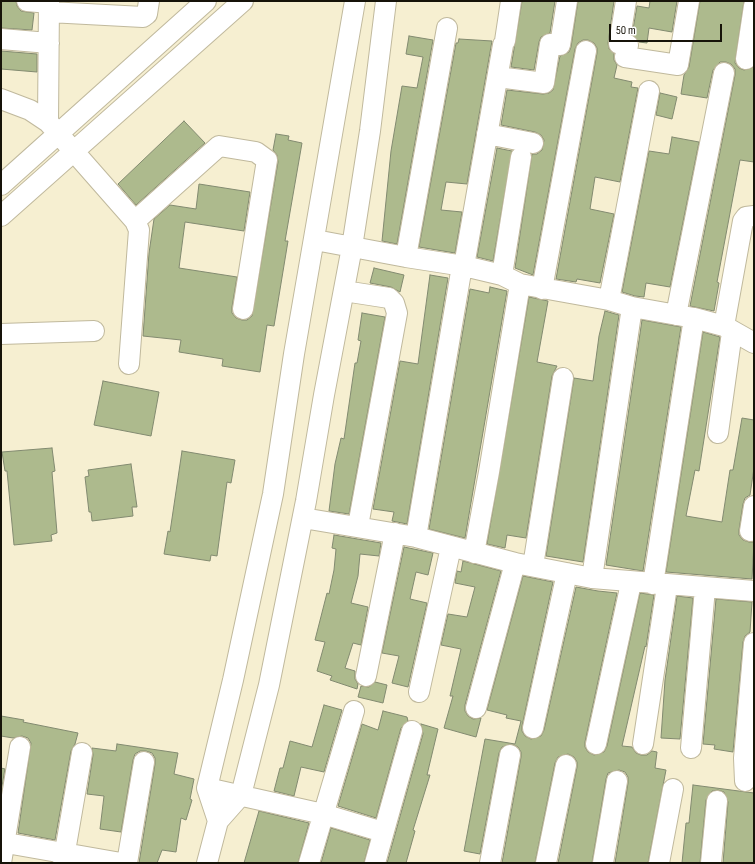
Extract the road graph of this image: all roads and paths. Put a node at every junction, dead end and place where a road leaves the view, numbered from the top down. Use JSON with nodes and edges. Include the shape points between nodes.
{"nodes":[{"id":1,"x":27,"y":1,"type":"edge"},
{"id":2,"x":148,"y":1,"type":"edge"},
{"id":3,"x":206,"y":1,"type":"edge"},
{"id":4,"x":243,"y":1,"type":"edge"},
{"id":5,"x":386,"y":1,"type":"edge"},
{"id":6,"x":511,"y":1,"type":"edge"},
{"id":7,"x":567,"y":1,"type":"edge"},
{"id":8,"x":626,"y":1,"type":"edge"},
{"id":9,"x":689,"y":1,"type":"edge"},
{"id":10,"x":351,"y":4,"type":"edge"},
{"id":11,"x":49,"y":6,"type":"edge"},
{"id":12,"x":754,"y":6,"type":"edge"},
{"id":13,"x":447,"y":28,"type":"dead end"},
{"id":14,"x":1,"y":39,"type":"edge"},
{"id":15,"x":49,"y":43,"type":"junction"},
{"id":16,"x":586,"y":51,"type":"dead end"},
{"id":17,"x":746,"y":59,"type":"dead end"},
{"id":18,"x":724,"y":73,"type":"dead end"},
{"id":19,"x":498,"y":77,"type":"junction"},
{"id":20,"x":649,"y":91,"type":"dead end"},
{"id":21,"x":1,"y":99,"type":"edge"},
{"id":22,"x":53,"y":128,"type":"junction"},
{"id":23,"x":486,"y":134,"type":"junction"},
{"id":24,"x":73,"y":152,"type":"junction"},
{"id":25,"x":1,"y":185,"type":"edge"},
{"id":26,"x":1,"y":216,"type":"edge"},
{"id":27,"x":754,"y":216,"type":"edge"},
{"id":28,"x":136,"y":221,"type":"junction"},
{"id":29,"x":315,"y":240,"type":"junction"},
{"id":30,"x":352,"y":247,"type":"junction"},
{"id":31,"x":406,"y":257,"type":"junction"},
{"id":32,"x":463,"y":266,"type":"junction"},
{"id":33,"x":502,"y":274,"type":"junction"},
{"id":34,"x":520,"y":284,"type":"junction"},
{"id":35,"x":542,"y":288,"type":"junction"},
{"id":36,"x":344,"y":291,"type":"junction"},
{"id":37,"x":609,"y":300,"type":"junction"},
{"id":38,"x":632,"y":307,"type":"junction"},
{"id":39,"x":243,"y":309,"type":"dead end"},
{"id":40,"x":685,"y":317,"type":"junction"},
{"id":41,"x":728,"y":329,"type":"junction"},
{"id":42,"x":94,"y":331,"type":"dead end"},
{"id":43,"x":1,"y":334,"type":"edge"},
{"id":44,"x":754,"y":343,"type":"edge"},
{"id":45,"x":129,"y":364,"type":"dead end"},
{"id":46,"x":562,"y":378,"type":"dead end"},
{"id":47,"x":718,"y":433,"type":"dead end"},
{"id":48,"x":273,"y":494,"type":"junction"},
{"id":49,"x":754,"y":506,"type":"edge"},
{"id":50,"x":305,"y":509,"type":"junction"},
{"id":51,"x":358,"y":526,"type":"junction"},
{"id":52,"x":750,"y":531,"type":"dead end"},
{"id":53,"x":395,"y":533,"type":"junction"},
{"id":54,"x":416,"y":537,"type":"junction"},
{"id":55,"x":451,"y":547,"type":"junction"},
{"id":56,"x":474,"y":553,"type":"junction"},
{"id":57,"x":524,"y":565,"type":"junction"},
{"id":58,"x":567,"y":573,"type":"junction"},
{"id":59,"x":592,"y":578,"type":"junction"},
{"id":60,"x":630,"y":583,"type":"junction"},
{"id":61,"x":660,"y":585,"type":"junction"},
{"id":62,"x":705,"y":588,"type":"junction"},
{"id":63,"x":754,"y":591,"type":"edge"},
{"id":64,"x":754,"y":643,"type":"edge"},
{"id":65,"x":366,"y":676,"type":"dead end"},
{"id":66,"x":420,"y":692,"type":"dead end"},
{"id":67,"x":476,"y":708,"type":"dead end"},
{"id":68,"x":354,"y":711,"type":"dead end"},
{"id":69,"x":532,"y":728,"type":"dead end"},
{"id":70,"x":412,"y":731,"type":"dead end"},
{"id":71,"x":596,"y":744,"type":"dead end"},
{"id":72,"x":643,"y":744,"type":"dead end"},
{"id":73,"x":20,"y":747,"type":"dead end"},
{"id":74,"x":691,"y":748,"type":"dead end"},
{"id":75,"x":82,"y":753,"type":"dead end"},
{"id":76,"x":510,"y":755,"type":"dead end"},
{"id":77,"x":144,"y":762,"type":"dead end"},
{"id":78,"x":566,"y":765,"type":"dead end"},
{"id":79,"x":617,"y":781,"type":"dead end"},
{"id":80,"x":745,"y":781,"type":"dead end"},
{"id":81,"x":207,"y":788,"type":"junction"},
{"id":82,"x":672,"y":789,"type":"dead end"},
{"id":83,"x":240,"y":795,"type":"junction"},
{"id":84,"x":717,"y":801,"type":"dead end"},
{"id":85,"x":323,"y":814,"type":"junction"},
{"id":86,"x":218,"y":821,"type":"junction"},
{"id":87,"x":383,"y":832,"type":"junction"},
{"id":88,"x":3,"y":843,"type":"edge"},
{"id":89,"x":64,"y":858,"type":"edge"},
{"id":90,"x":1,"y":863,"type":"edge"},
{"id":91,"x":121,"y":863,"type":"edge"},
{"id":92,"x":127,"y":863,"type":"edge"},
{"id":93,"x":207,"y":863,"type":"edge"},
{"id":94,"x":310,"y":863,"type":"edge"},
{"id":95,"x":375,"y":863,"type":"edge"},
{"id":96,"x":490,"y":863,"type":"edge"},
{"id":97,"x":546,"y":863,"type":"edge"},
{"id":98,"x":603,"y":863,"type":"edge"},
{"id":99,"x":659,"y":863,"type":"edge"},
{"id":100,"x":711,"y":863,"type":"edge"}],
"edges":[{"from":1,"to":11,"type":"street"},
{"from":2,"to":11,"type":"street","via":[[147,14],[143,17]]},
{"from":3,"to":22,"type":"street"},
{"from":4,"to":24,"type":"street"},
{"from":5,"to":30,"type":"street","via":[[370,132]]},
{"from":6,"to":19,"type":"street"},
{"from":7,"to":19,"type":"street","via":[[560,45],[550,44],[544,83]]},
{"from":8,"to":9,"type":"street","via":[[619,44],[628,45],[625,57],[678,65]]},
{"from":10,"to":29,"type":"street"},
{"from":11,"to":15,"type":"street"},
{"from":12,"to":17,"type":"street"},
{"from":13,"to":31,"type":"street"},
{"from":14,"to":15,"type":"street"},
{"from":15,"to":22,"type":"street"},
{"from":16,"to":35,"type":"street"},
{"from":18,"to":40,"type":"street"},
{"from":19,"to":23,"type":"street"},
{"from":20,"to":37,"type":"street"},
{"from":21,"to":22,"type":"street","via":[[30,110]]},
{"from":22,"to":24,"type":"street"},
{"from":22,"to":25,"type":"street"},
{"from":23,"to":32,"type":"street"},
{"from":23,"to":33,"type":"street","via":[[527,150]]},
{"from":24,"to":26,"type":"street"},
{"from":24,"to":28,"type":"street"},
{"from":27,"to":41,"type":"street","via":[[743,220]]},
{"from":28,"to":39,"type":"street","via":[[219,146],[256,152],[267,160]]},
{"from":28,"to":45,"type":"street","via":[[138,230]]},
{"from":29,"to":30,"type":"street"},
{"from":29,"to":48,"type":"street","via":[[294,354]]},
{"from":30,"to":31,"type":"street"},
{"from":30,"to":36,"type":"street"},
{"from":31,"to":32,"type":"street"},
{"from":32,"to":33,"type":"street"},
{"from":32,"to":54,"type":"street"},
{"from":33,"to":34,"type":"street"},
{"from":34,"to":35,"type":"street"},
{"from":34,"to":56,"type":"street"},
{"from":35,"to":37,"type":"street"},
{"from":36,"to":50,"type":"street"},
{"from":36,"to":51,"type":"street","via":[[389,298],[394,303],[397,313]]},
{"from":37,"to":38,"type":"street"},
{"from":38,"to":40,"type":"street"},
{"from":38,"to":59,"type":"street"},
{"from":40,"to":41,"type":"street"},
{"from":40,"to":61,"type":"street"},
{"from":41,"to":44,"type":"street"},
{"from":41,"to":47,"type":"street"},
{"from":42,"to":43,"type":"street"},
{"from":46,"to":57,"type":"street"},
{"from":48,"to":50,"type":"street"},
{"from":48,"to":81,"type":"street"},
{"from":49,"to":52,"type":"street"},
{"from":50,"to":51,"type":"street"},
{"from":50,"to":83,"type":"street","via":[[269,685]]},
{"from":51,"to":53,"type":"street"},
{"from":53,"to":54,"type":"street"},
{"from":53,"to":65,"type":"street"},
{"from":54,"to":55,"type":"street"},
{"from":55,"to":56,"type":"street"},
{"from":55,"to":66,"type":"street"},
{"from":56,"to":57,"type":"street"},
{"from":57,"to":58,"type":"street"},
{"from":57,"to":67,"type":"street"},
{"from":58,"to":59,"type":"street"},
{"from":58,"to":69,"type":"street"},
{"from":59,"to":60,"type":"street"},
{"from":60,"to":61,"type":"street"},
{"from":60,"to":71,"type":"street"},
{"from":61,"to":62,"type":"street"},
{"from":61,"to":72,"type":"street"},
{"from":62,"to":63,"type":"street"},
{"from":62,"to":74,"type":"street"},
{"from":64,"to":80,"type":"street","via":[[744,758]]},
{"from":68,"to":85,"type":"street"},
{"from":70,"to":87,"type":"street"},
{"from":73,"to":88,"type":"street"},
{"from":75,"to":89,"type":"street"},
{"from":76,"to":96,"type":"street"},
{"from":77,"to":92,"type":"street"},
{"from":78,"to":97,"type":"street"},
{"from":79,"to":98,"type":"street"},
{"from":81,"to":83,"type":"street"},
{"from":81,"to":86,"type":"street"},
{"from":82,"to":99,"type":"street"},
{"from":83,"to":85,"type":"street"},
{"from":83,"to":86,"type":"street"},
{"from":84,"to":100,"type":"street"},
{"from":85,"to":87,"type":"street"},
{"from":85,"to":94,"type":"street"},
{"from":86,"to":93,"type":"street"},
{"from":87,"to":95,"type":"street"},
{"from":88,"to":89,"type":"street"},
{"from":88,"to":90,"type":"street"},
{"from":89,"to":91,"type":"street"}]}
